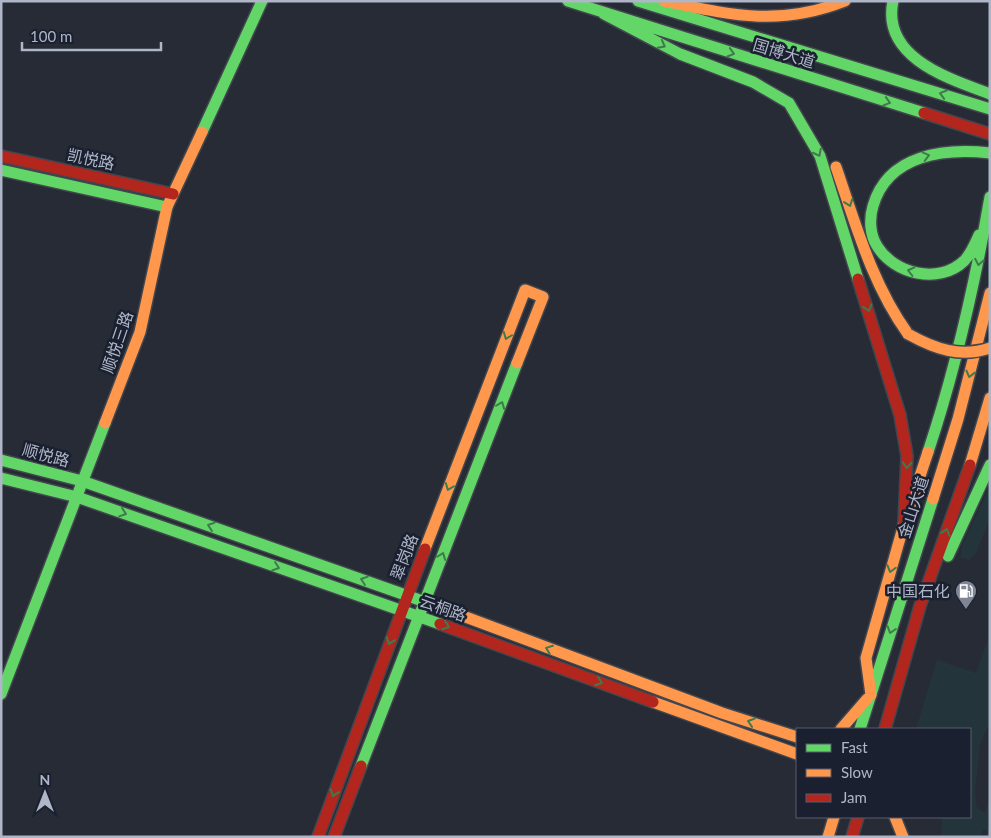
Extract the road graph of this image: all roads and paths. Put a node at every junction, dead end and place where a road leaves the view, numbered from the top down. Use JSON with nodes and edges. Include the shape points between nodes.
{"nodes":[{"id":1,"x":262,"y":1,"type":"edge"},
{"id":2,"x":568,"y":1,"type":"edge"},
{"id":3,"x":638,"y":1,"type":"edge"},
{"id":4,"x":664,"y":1,"type":"edge"},
{"id":5,"x":836,"y":1,"type":"edge"},
{"id":6,"x":845,"y":1,"type":"edge"},
{"id":7,"x":893,"y":1,"type":"edge"},
{"id":8,"x":826,"y":10,"type":"junction"},
{"id":9,"x":604,"y":14,"type":"junction"},
{"id":10,"x":990,"y":94,"type":"edge"},
{"id":11,"x":789,"y":103,"type":"junction"},
{"id":12,"x":990,"y":109,"type":"edge"},
{"id":13,"x":990,"y":134,"type":"edge"},
{"id":14,"x":990,"y":153,"type":"edge"},
{"id":15,"x":1,"y":156,"type":"edge"},
{"id":16,"x":1,"y":170,"type":"edge"},
{"id":17,"x":173,"y":194,"type":"junction"},
{"id":18,"x":990,"y":196,"type":"edge"},
{"id":19,"x":167,"y":207,"type":"junction"},
{"id":20,"x":986,"y":222,"type":"junction"},
{"id":21,"x":990,"y":293,"type":"edge"},
{"id":22,"x":990,"y":348,"type":"edge"},
{"id":23,"x":990,"y":398,"type":"edge"},
{"id":24,"x":1,"y":460,"type":"edge"},
{"id":25,"x":990,"y":465,"type":"edge"},
{"id":26,"x":1,"y":478,"type":"edge"},
{"id":27,"x":82,"y":481,"type":"junction"},
{"id":28,"x":77,"y":497,"type":"junction"},
{"id":29,"x":904,"y":524,"type":"junction"},
{"id":30,"x":407,"y":595,"type":"junction"},
{"id":31,"x":425,"y":602,"type":"junction"},
{"id":32,"x":402,"y":610,"type":"junction"},
{"id":33,"x":419,"y":616,"type":"junction"},
{"id":34,"x":912,"y":636,"type":"junction"},
{"id":35,"x":1,"y":694,"type":"edge"},
{"id":36,"x":871,"y":695,"type":"junction"},
{"id":37,"x":842,"y":728,"type":"edge"},
{"id":38,"x":860,"y":728,"type":"edge"},
{"id":39,"x":885,"y":728,"type":"edge"},
{"id":40,"x":796,"y":737,"type":"edge"},
{"id":41,"x":796,"y":754,"type":"edge"},
{"id":42,"x":834,"y":818,"type":"edge"},
{"id":43,"x":858,"y":818,"type":"edge"},
{"id":44,"x":895,"y":818,"type":"edge"},
{"id":45,"x":318,"y":837,"type":"edge"},
{"id":46,"x":334,"y":837,"type":"edge"},
{"id":47,"x":828,"y":837,"type":"edge"},
{"id":48,"x":852,"y":837,"type":"edge"},
{"id":49,"x":903,"y":837,"type":"edge"}],
"edges":[{"from":1,"to":17,"type":"main road","name":"顺悦三路"},
{"from":2,"to":9,"type":"main road","name":"国博大道"},
{"from":12,"to":3,"type":"main road","name":"国博大道","one_way":true},
{"from":4,"to":8,"type":"main road","via":[[760,18],[798,18]]},
{"from":5,"to":8,"type":"main road"},
{"from":6,"to":8,"type":"main road"},
{"from":7,"to":10,"type":"main road","via":[[894,29],[903,48],[934,71]]},
{"from":9,"to":11,"type":"main road","one_way":true,"via":[[680,54],[753,82]]},
{"from":9,"to":13,"type":"main road","name":"国博大道","one_way":true},
{"from":11,"to":22,"type":"main road","one_way":true,"bridge":true,"via":[[812,126],[830,151],[882,295],[908,334],[945,353],[965,354]]},
{"from":11,"to":29,"type":"main road","one_way":true,"via":[[820,156],[900,415],[907,456]]},
{"from":20,"to":14,"type":"main road","one_way":true,"via":[[963,262],[946,271],[927,274],[905,270],[887,259],[876,244],[870,224],[872,206],[882,184],[899,166],[922,156],[948,151]]},
{"from":15,"to":17,"type":"main road","name":"凯悦路"},
{"from":16,"to":19,"type":"main road","name":"凯悦路"},
{"from":17,"to":19,"type":"main road","name":"顺悦三路"},
{"from":18,"to":20,"type":"main road"},
{"from":19,"to":27,"type":"main road","name":"顺悦三路","via":[[140,332]]},
{"from":20,"to":29,"type":"main road","one_way":true,"via":[[973,294],[944,405]]},
{"from":21,"to":36,"type":"main road","name":"金山大道","one_way":true,"via":[[958,419]]},
{"from":34,"to":23,"type":"main road","one_way":true},
{"from":24,"to":27,"type":"main road","name":"顺悦路"},
{"from":25,"to":34,"type":"main road"},
{"from":26,"to":28,"type":"main road","name":"顺悦路"},
{"from":27,"to":28,"type":"main road","name":"顺悦三路"},
{"from":30,"to":27,"type":"main road","name":"云桐路","one_way":true},
{"from":28,"to":32,"type":"main road","name":"云桐路","one_way":true},
{"from":28,"to":35,"type":"main road","name":"顺悦三路"},
{"from":29,"to":36,"type":"main road","one_way":true,"via":[[866,658]]},
{"from":30,"to":31,"type":"main road","name":"云桐路"},
{"from":31,"to":30,"type":"main road","name":"翠岗路","one_way":true,"via":[[543,297],[525,290]]},
{"from":30,"to":32,"type":"main road","name":"翠岗路"},
{"from":31,"to":33,"type":"main road"},
{"from":40,"to":31,"type":"main road","name":"云桐路","one_way":true,"via":[[704,707]]},
{"from":32,"to":33,"type":"main road","name":"云桐路"},
{"from":32,"to":45,"type":"main road","name":"翠岗路","one_way":true},
{"from":33,"to":41,"type":"main road","name":"云桐路","one_way":true},
{"from":33,"to":46,"type":"main road"},
{"from":34,"to":39,"type":"main road"},
{"from":36,"to":37,"type":"main road"},
{"from":36,"to":38,"type":"main road","name":"金山大道"},
{"from":42,"to":47,"type":"main road"},
{"from":43,"to":48,"type":"main road"},
{"from":44,"to":49,"type":"main road"}]}
